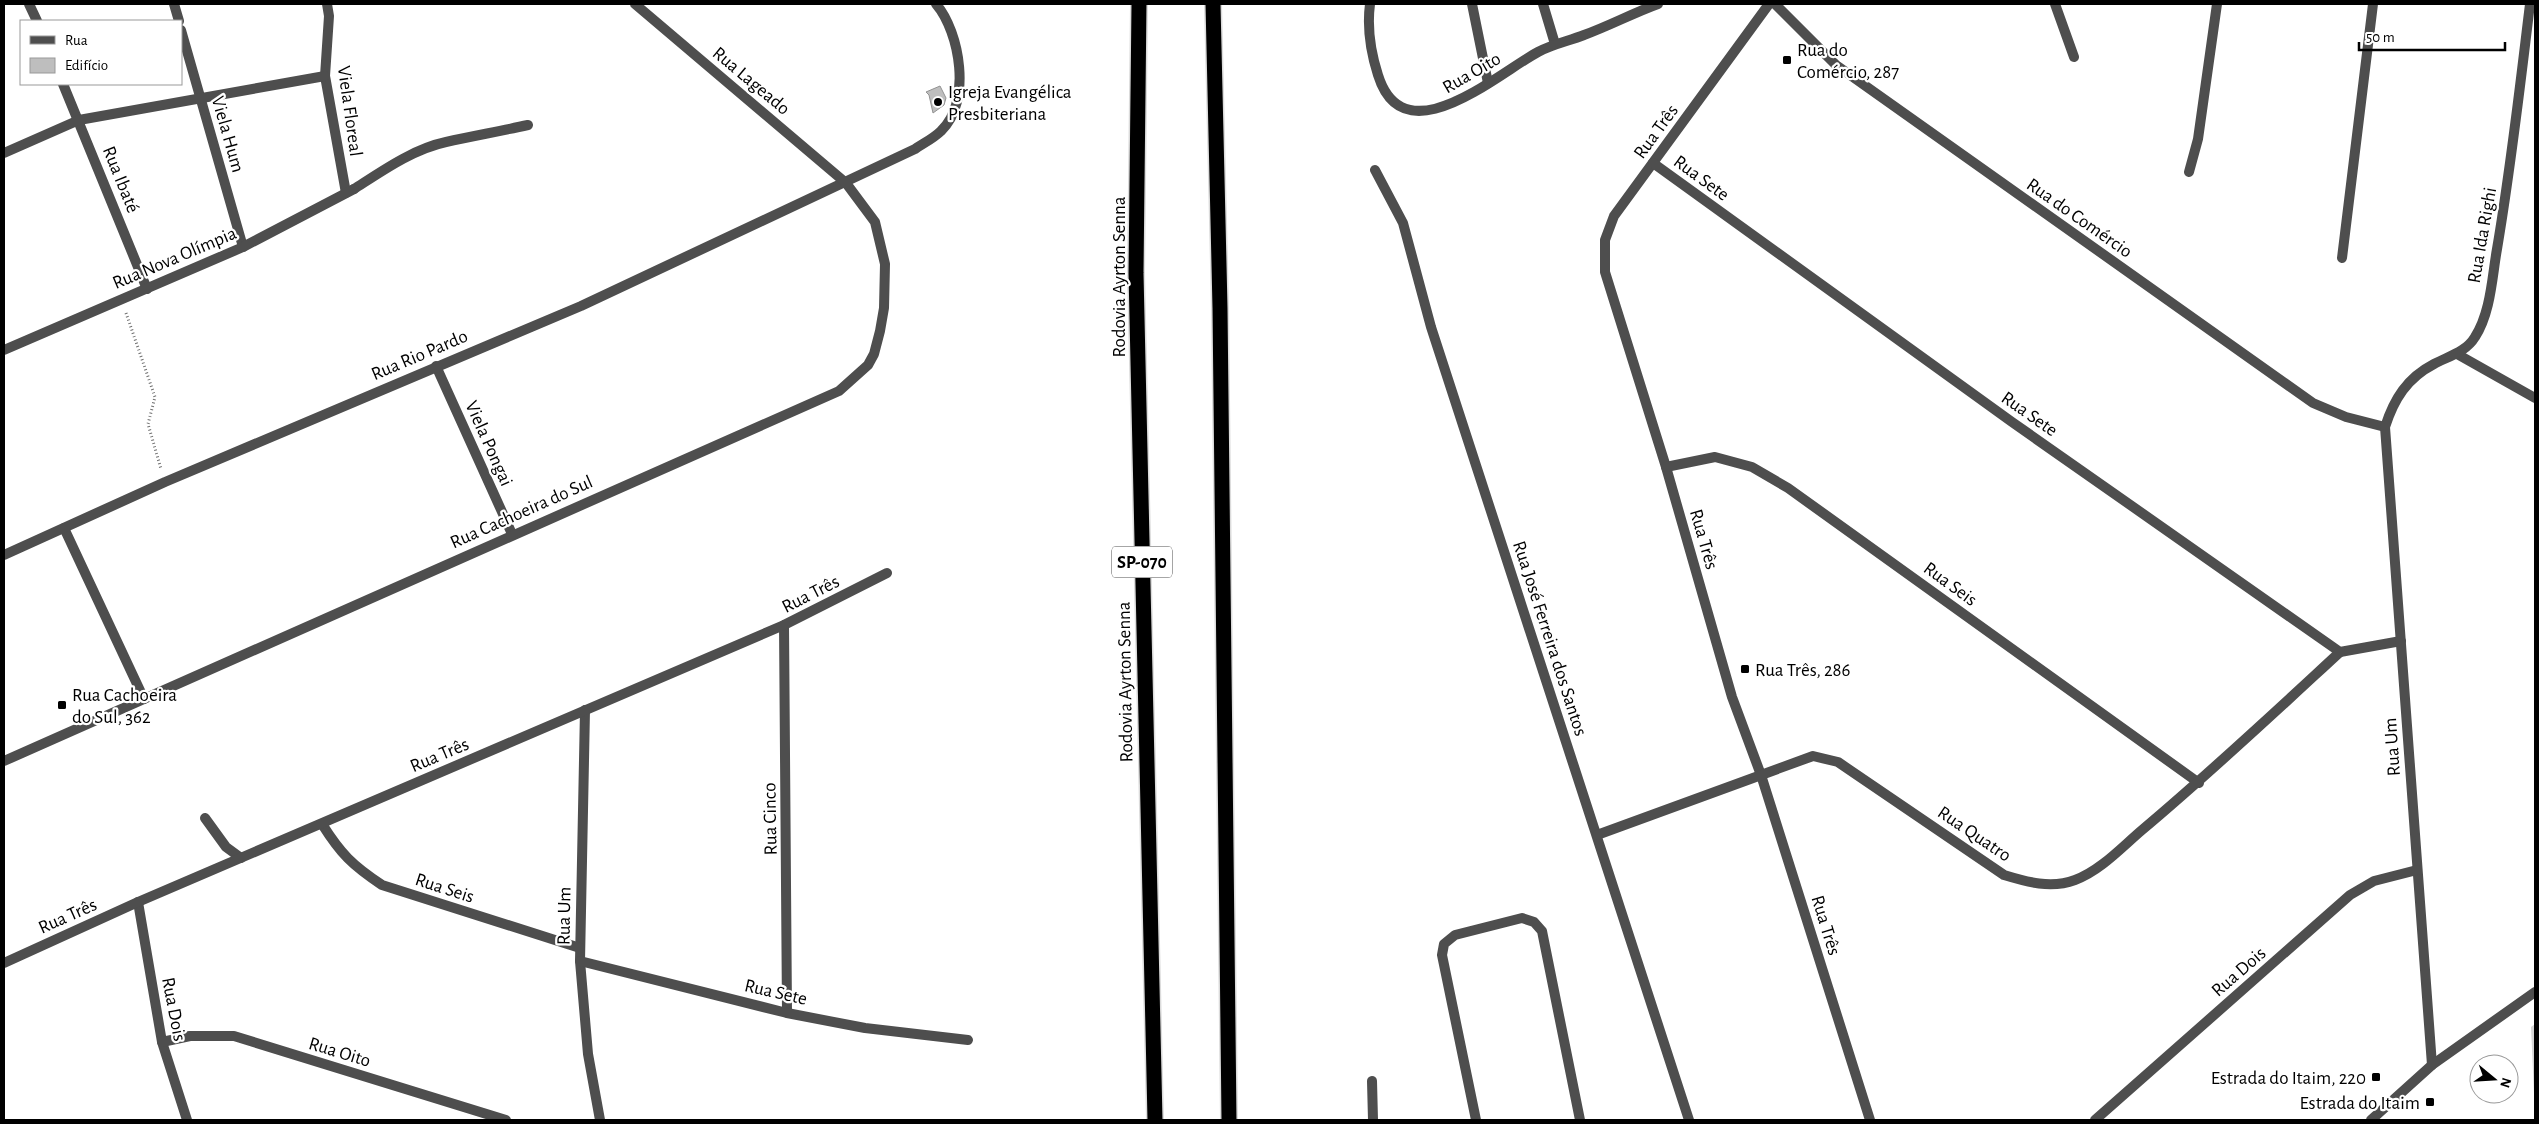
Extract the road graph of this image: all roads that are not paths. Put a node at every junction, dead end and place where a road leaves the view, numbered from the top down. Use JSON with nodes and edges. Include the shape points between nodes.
{"nodes":[{"id":1,"x":29,"y":4,"type":"edge"},
{"id":2,"x":174,"y":4,"type":"edge"},
{"id":3,"x":326,"y":4,"type":"edge"},
{"id":4,"x":635,"y":4,"type":"edge"},
{"id":5,"x":936,"y":4,"type":"edge"},
{"id":6,"x":1139,"y":4,"type":"edge"},
{"id":7,"x":1213,"y":4,"type":"edge"},
{"id":8,"x":1370,"y":4,"type":"edge"},
{"id":9,"x":1472,"y":4,"type":"edge"},
{"id":10,"x":1543,"y":4,"type":"edge"},
{"id":11,"x":1658,"y":4,"type":"edge"},
{"id":12,"x":1768,"y":4,"type":"edge"},
{"id":13,"x":1775,"y":4,"type":"edge"},
{"id":14,"x":2055,"y":4,"type":"edge"},
{"id":15,"x":2218,"y":4,"type":"edge"},
{"id":16,"x":2373,"y":4,"type":"edge"},
{"id":17,"x":2530,"y":4,"type":"edge"},
{"id":18,"x":37,"y":20,"type":"edge"},
{"id":19,"x":179,"y":20,"type":"edge"},
{"id":20,"x":182,"y":33,"type":"edge"},
{"id":21,"x":1555,"y":44,"type":"junction"},
{"id":22,"x":2074,"y":57,"type":"dead end"},
{"id":23,"x":325,"y":76,"type":"junction"},
{"id":24,"x":1488,"y":83,"type":"junction"},
{"id":25,"x":63,"y":85,"type":"edge"},
{"id":26,"x":201,"y":99,"type":"junction"},
{"id":27,"x":78,"y":120,"type":"junction"},
{"id":28,"x":528,"y":125,"type":"dead end"},
{"id":29,"x":4,"y":153,"type":"edge"},
{"id":30,"x":1653,"y":163,"type":"junction"},
{"id":31,"x":1375,"y":170,"type":"dead end"},
{"id":32,"x":2189,"y":172,"type":"dead end"},
{"id":33,"x":846,"y":183,"type":"junction"},
{"id":34,"x":350,"y":191,"type":"junction"},
{"id":35,"x":243,"y":247,"type":"junction"},
{"id":36,"x":2342,"y":258,"type":"dead end"},
{"id":37,"x":147,"y":289,"type":"junction"},
{"id":38,"x":4,"y":350,"type":"edge"},
{"id":39,"x":2457,"y":354,"type":"junction"},
{"id":40,"x":436,"y":366,"type":"junction"},
{"id":41,"x":2535,"y":398,"type":"edge"},
{"id":42,"x":2385,"y":427,"type":"junction"},
{"id":43,"x":1666,"y":467,"type":"junction"},
{"id":44,"x":64,"y":528,"type":"junction"},
{"id":45,"x":512,"y":534,"type":"junction"},
{"id":46,"x":4,"y":555,"type":"edge"},
{"id":47,"x":887,"y":573,"type":"dead end"},
{"id":48,"x":784,"y":625,"type":"junction"},
{"id":49,"x":2401,"y":641,"type":"junction"},
{"id":50,"x":2340,"y":652,"type":"junction"},
{"id":51,"x":144,"y":699,"type":"junction"},
{"id":52,"x":585,"y":710,"type":"junction"},
{"id":53,"x":4,"y":761,"type":"edge"},
{"id":54,"x":1761,"y":775,"type":"junction"},
{"id":55,"x":2199,"y":783,"type":"junction"},
{"id":56,"x":205,"y":818,"type":"dead end"},
{"id":57,"x":322,"y":824,"type":"junction"},
{"id":58,"x":1597,"y":835,"type":"junction"},
{"id":59,"x":241,"y":858,"type":"junction"},
{"id":60,"x":2417,"y":870,"type":"junction"},
{"id":61,"x":138,"y":902,"type":"junction"},
{"id":62,"x":580,"y":948,"type":"junction"},
{"id":63,"x":580,"y":962,"type":"junction"},
{"id":64,"x":4,"y":963,"type":"edge"},
{"id":65,"x":2535,"y":992,"type":"edge"},
{"id":66,"x":787,"y":1013,"type":"junction"},
{"id":67,"x":968,"y":1040,"type":"dead end"},
{"id":68,"x":162,"y":1042,"type":"junction"},
{"id":69,"x":2432,"y":1065,"type":"junction"},
{"id":70,"x":1372,"y":1081,"type":"dead end"},
{"id":71,"x":187,"y":1120,"type":"edge"},
{"id":72,"x":506,"y":1120,"type":"edge"},
{"id":73,"x":600,"y":1120,"type":"edge"},
{"id":74,"x":1155,"y":1120,"type":"edge"},
{"id":75,"x":1229,"y":1120,"type":"edge"},
{"id":76,"x":1373,"y":1120,"type":"edge"},
{"id":77,"x":1476,"y":1120,"type":"edge"},
{"id":78,"x":1580,"y":1120,"type":"edge"},
{"id":79,"x":1689,"y":1120,"type":"edge"},
{"id":80,"x":1870,"y":1120,"type":"edge"},
{"id":81,"x":2095,"y":1120,"type":"edge"},
{"id":82,"x":2371,"y":1120,"type":"edge"}],
"edges":[{"from":1,"to":18,"type":"street"},
{"from":2,"to":19,"type":"street"},
{"from":3,"to":23,"type":"street","name":"Viela Floreal","via":[[329,16]]},
{"from":4,"to":33,"type":"street","name":"Rua Lageado"},
{"from":5,"to":33,"type":"street","name":"Rua Rio Pardo","via":[[945,14],[956,44],[961,72],[950,117],[942,130],[915,149]]},
{"from":6,"to":74,"type":"highway","name":"Rodovia Ayrton Senna","number":"SP-070","via":[[1136,273]]},
{"from":7,"to":75,"type":"highway","via":[[1220,308]]},
{"from":8,"to":24,"type":"street","name":"Rua Oito","via":[[1368,15],[1374,60],[1382,88],[1394,103],[1410,110],[1445,107],[1463,100]]},
{"from":9,"to":24,"type":"street"},
{"from":10,"to":21,"type":"street"},
{"from":11,"to":21,"type":"street","name":"Rua Oito"},
{"from":12,"to":30,"type":"street","name":"Rua Três"},
{"from":13,"to":42,"type":"street","name":"Rua do Comércio","via":[[1836,65],[2313,402],[2346,417]]},
{"from":14,"to":22,"type":"street"},
{"from":15,"to":32,"type":"street","via":[[2198,139]]},
{"from":16,"to":36,"type":"street"},
{"from":17,"to":39,"type":"street","name":"Rua Ida Righi","via":[[2510,169],[2487,308],[2475,338]]},
{"from":20,"to":26,"type":"street","name":"Viela Hum"},
{"from":21,"to":24,"type":"street","name":"Rua Oito"},
{"from":23,"to":26,"type":"street"},
{"from":23,"to":34,"type":"street","name":"Viela Floreal"},
{"from":25,"to":27,"type":"street","name":"Rua Ibaté"},
{"from":26,"to":27,"type":"street"},
{"from":26,"to":35,"type":"street","name":"Viela Hum"},
{"from":27,"to":29,"type":"street"},
{"from":27,"to":37,"type":"street","name":"Rua Ibaté"},
{"from":28,"to":34,"type":"street","name":"Rua Nova Olímpia","via":[[430,147],[386,168]]},
{"from":30,"to":43,"type":"street","name":"Rua Três","via":[[1614,216],[1605,240],[1604,272]]},
{"from":30,"to":50,"type":"street","name":"Rua Sete","via":[[2012,422]]},
{"from":31,"to":58,"type":"street","name":"Rua José Ferreira dos Santos","via":[[1404,223],[1434,336]]},
{"from":33,"to":40,"type":"street","name":"Rua Rio Pardo","via":[[581,306]]},
{"from":33,"to":45,"type":"street","name":"Rua Cachoeira do Sul","via":[[875,222],[885,264],[884,308],[874,354],[868,365],[839,391]]},
{"from":34,"to":35,"type":"street","name":"Rua Nova Olímpia"},
{"from":35,"to":37,"type":"street","name":"Rua Nova Olímpia"},
{"from":37,"to":38,"type":"street","name":"Rua Nova Olímpia"},
{"from":39,"to":41,"type":"street"},
{"from":39,"to":42,"type":"street","name":"Rua Ida Righi","via":[[2416,375],[2405,386],[2396,397]]},
{"from":40,"to":44,"type":"street","name":"Rua Rio Pardo"},
{"from":40,"to":45,"type":"street","name":"Viela Pongai"},
{"from":42,"to":49,"type":"street","name":"Rua Um"},
{"from":43,"to":54,"type":"street","name":"Rua Três","via":[[1732,697]]},
{"from":43,"to":55,"type":"street","name":"Rua Seis","via":[[1715,457],[1752,467],[1796,494]]},
{"from":44,"to":46,"type":"street","name":"Rua Rio Pardo"},
{"from":44,"to":51,"type":"street"},
{"from":45,"to":51,"type":"street","name":"Rua Cachoeira do Sul"},
{"from":47,"to":48,"type":"street","name":"Rua Três"},
{"from":48,"to":52,"type":"street","name":"Rua Três"},
{"from":48,"to":66,"type":"street","name":"Rua Cinco"},
{"from":49,"to":50,"type":"street"},
{"from":49,"to":60,"type":"street","name":"Rua Um"},
{"from":50,"to":55,"type":"street","name":"Rua Quatro"},
{"from":51,"to":53,"type":"street","name":"Rua Cachoeira do Sul"},
{"from":52,"to":57,"type":"street","name":"Rua Três"},
{"from":52,"to":62,"type":"street","name":"Rua Um"},
{"from":54,"to":55,"type":"street","name":"Rua Quatro","via":[[1813,756],[1838,762],[2004,875],[2036,884],[2075,880],[2097,867]]},
{"from":54,"to":58,"type":"street","name":"Rua Quatro"},
{"from":54,"to":80,"type":"street","name":"Rua Três"},
{"from":56,"to":59,"type":"street","via":[[226,848]]},
{"from":57,"to":59,"type":"street","name":"Rua Três"},
{"from":57,"to":62,"type":"street","name":"Rua Seis","via":[[340,852],[382,885]]},
{"from":58,"to":79,"type":"street","name":"Rua José Ferreira dos Santos"},
{"from":59,"to":61,"type":"street","name":"Rua Três"},
{"from":60,"to":69,"type":"street","name":"Rua Um"},
{"from":60,"to":81,"type":"street","name":"Rua Dois","via":[[2374,881],[2350,895]]},
{"from":61,"to":64,"type":"street","name":"Rua Três"},
{"from":61,"to":68,"type":"street","name":"Rua Dois"},
{"from":62,"to":63,"type":"street","name":"Rua Um"},
{"from":63,"to":66,"type":"street","name":"Rua Sete"},
{"from":63,"to":73,"type":"street","name":"Rua Um","via":[[588,1054]]},
{"from":65,"to":69,"type":"street"},
{"from":66,"to":67,"type":"street","name":"Rua Sete","via":[[865,1028]]},
{"from":68,"to":71,"type":"street","name":"Rua Dois"},
{"from":68,"to":72,"type":"street","name":"Rua Oito","via":[[190,1036],[234,1036]]},
{"from":69,"to":82,"type":"street"},
{"from":70,"to":76,"type":"street"},
{"from":77,"to":78,"type":"street","via":[[1442,955],[1444,944],[1455,935],[1522,918],[1534,922],[1542,931]]}]}
